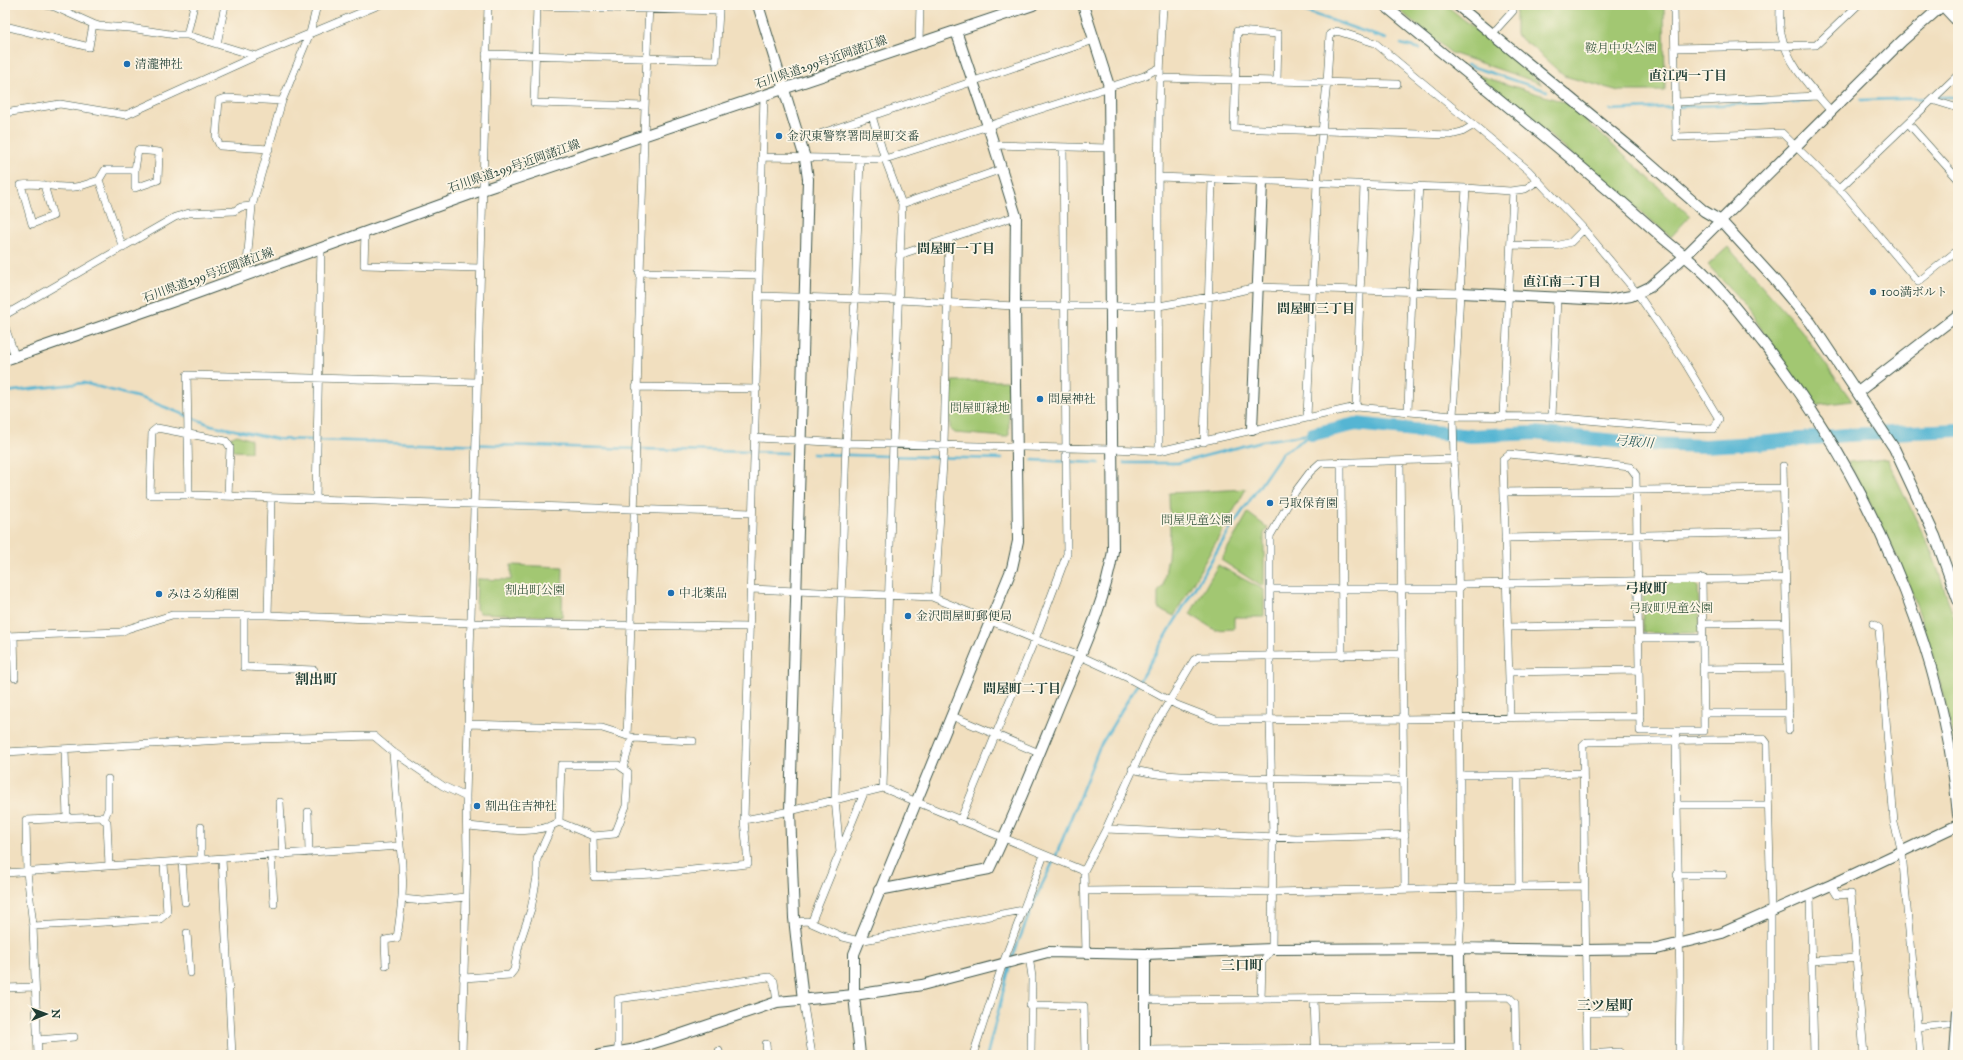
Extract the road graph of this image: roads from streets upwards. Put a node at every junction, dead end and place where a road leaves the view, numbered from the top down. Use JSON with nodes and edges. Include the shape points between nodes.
{"nodes":[{"id":1,"x":46,"y":5,"type":"edge"},
{"id":2,"x":194,"y":5,"type":"edge"},
{"id":3,"x":225,"y":5,"type":"edge"},
{"id":4,"x":317,"y":5,"type":"edge"},
{"id":5,"x":379,"y":5,"type":"edge"},
{"id":6,"x":488,"y":5,"type":"edge"},
{"id":7,"x":758,"y":5,"type":"edge"},
{"id":8,"x":920,"y":5,"type":"edge"},
{"id":9,"x":1034,"y":5,"type":"edge"},
{"id":10,"x":1083,"y":5,"type":"edge"},
{"id":11,"x":1163,"y":5,"type":"edge"},
{"id":12,"x":1384,"y":5,"type":"edge"},
{"id":13,"x":1457,"y":5,"type":"edge"},
{"id":14,"x":1513,"y":5,"type":"edge"},
{"id":15,"x":1674,"y":5,"type":"edge"},
{"id":16,"x":1780,"y":5,"type":"edge"},
{"id":17,"x":1858,"y":5,"type":"edge"},
{"id":18,"x":1942,"y":5,"type":"edge"},
{"id":19,"x":649,"y":7,"type":"edge"},
{"id":20,"x":1958,"y":22,"type":"edge"},
{"id":21,"x":93,"y":24,"type":"junction"},
{"id":22,"x":5,"y":26,"type":"edge"},
{"id":23,"x":956,"y":31,"type":"junction"},
{"id":24,"x":310,"y":33,"type":"junction"},
{"id":25,"x":1492,"y":34,"type":"junction"},
{"id":26,"x":187,"y":35,"type":"junction"},
{"id":27,"x":1094,"y":40,"type":"junction"},
{"id":28,"x":919,"y":42,"type":"junction"},
{"id":29,"x":217,"y":44,"type":"junction"},
{"id":30,"x":1784,"y":45,"type":"junction"},
{"id":31,"x":1675,"y":48,"type":"junction"},
{"id":32,"x":486,"y":54,"type":"junction"},
{"id":33,"x":535,"y":55,"type":"junction"},
{"id":34,"x":256,"y":56,"type":"junction"},
{"id":35,"x":647,"y":58,"type":"junction"},
{"id":36,"x":1159,"y":68,"type":"junction"},
{"id":37,"x":1958,"y":76,"type":"edge"},
{"id":38,"x":1159,"y":78,"type":"junction"},
{"id":39,"x":1235,"y":80,"type":"junction"},
{"id":40,"x":1277,"y":81,"type":"junction"},
{"id":41,"x":973,"y":82,"type":"junction"},
{"id":42,"x":1327,"y":82,"type":"junction"},
{"id":43,"x":1397,"y":84,"type":"dead end"},
{"id":44,"x":1109,"y":86,"type":"junction"},
{"id":45,"x":783,"y":89,"type":"junction"},
{"id":46,"x":764,"y":95,"type":"junction"},
{"id":47,"x":1818,"y":96,"type":"junction"},
{"id":48,"x":282,"y":101,"type":"junction"},
{"id":49,"x":1931,"y":101,"type":"junction"},
{"id":50,"x":1676,"y":102,"type":"junction"},
{"id":51,"x":645,"y":106,"type":"junction"},
{"id":52,"x":1958,"y":108,"type":"edge"},
{"id":53,"x":1831,"y":111,"type":"junction"},
{"id":54,"x":5,"y":113,"type":"edge"},
{"id":55,"x":872,"y":116,"type":"junction"},
{"id":56,"x":1908,"y":123,"type":"junction"},
{"id":57,"x":1474,"y":125,"type":"junction"},
{"id":58,"x":988,"y":126,"type":"junction"},
{"id":59,"x":1323,"y":131,"type":"junction"},
{"id":60,"x":643,"y":135,"type":"junction"},
{"id":61,"x":799,"y":140,"type":"junction"},
{"id":62,"x":994,"y":145,"type":"junction"},
{"id":63,"x":1063,"y":147,"type":"junction"},
{"id":64,"x":1795,"y":147,"type":"junction"},
{"id":65,"x":1110,"y":148,"type":"junction"},
{"id":66,"x":269,"y":149,"type":"junction"},
{"id":67,"x":762,"y":157,"type":"junction"},
{"id":68,"x":805,"y":158,"type":"junction"},
{"id":69,"x":860,"y":159,"type":"junction"},
{"id":70,"x":885,"y":159,"type":"junction"},
{"id":71,"x":1002,"y":169,"type":"junction"},
{"id":72,"x":135,"y":170,"type":"junction"},
{"id":73,"x":1158,"y":177,"type":"junction"},
{"id":74,"x":1958,"y":179,"type":"edge"},
{"id":75,"x":99,"y":180,"type":"junction"},
{"id":76,"x":1212,"y":180,"type":"junction"},
{"id":77,"x":1538,"y":181,"type":"junction"},
{"id":78,"x":1262,"y":182,"type":"junction"},
{"id":79,"x":1317,"y":183,"type":"junction"},
{"id":80,"x":1364,"y":184,"type":"junction"},
{"id":81,"x":44,"y":185,"type":"junction"},
{"id":82,"x":1419,"y":186,"type":"junction"},
{"id":83,"x":1466,"y":188,"type":"junction"},
{"id":84,"x":1839,"y":189,"type":"junction"},
{"id":85,"x":482,"y":190,"type":"junction"},
{"id":86,"x":1513,"y":191,"type":"junction"},
{"id":87,"x":902,"y":204,"type":"junction"},
{"id":88,"x":252,"y":206,"type":"junction"},
{"id":89,"x":1016,"y":216,"type":"junction"},
{"id":90,"x":1721,"y":221,"type":"junction"},
{"id":91,"x":1584,"y":229,"type":"junction"},
{"id":92,"x":365,"y":232,"type":"junction"},
{"id":93,"x":949,"y":238,"type":"junction"},
{"id":94,"x":1511,"y":245,"type":"junction"},
{"id":95,"x":123,"y":248,"type":"junction"},
{"id":96,"x":321,"y":248,"type":"junction"},
{"id":97,"x":1958,"y":250,"type":"edge"},
{"id":98,"x":899,"y":255,"type":"junction"},
{"id":99,"x":1684,"y":257,"type":"junction"},
{"id":100,"x":480,"y":268,"type":"junction"},
{"id":101,"x":639,"y":272,"type":"junction"},
{"id":102,"x":246,"y":275,"type":"junction"},
{"id":103,"x":759,"y":275,"type":"junction"},
{"id":104,"x":1257,"y":286,"type":"junction"},
{"id":105,"x":1311,"y":289,"type":"junction"},
{"id":106,"x":1359,"y":290,"type":"junction"},
{"id":107,"x":1412,"y":292,"type":"junction"},
{"id":108,"x":1461,"y":293,"type":"junction"},
{"id":109,"x":1637,"y":293,"type":"junction"},
{"id":110,"x":1510,"y":295,"type":"junction"},
{"id":111,"x":759,"y":296,"type":"junction"},
{"id":112,"x":1557,"y":297,"type":"junction"},
{"id":113,"x":804,"y":298,"type":"junction"},
{"id":114,"x":1207,"y":298,"type":"junction"},
{"id":115,"x":855,"y":299,"type":"junction"},
{"id":116,"x":898,"y":300,"type":"junction"},
{"id":117,"x":948,"y":302,"type":"junction"},
{"id":118,"x":1015,"y":306,"type":"junction"},
{"id":119,"x":1064,"y":306,"type":"junction"},
{"id":120,"x":1112,"y":306,"type":"junction"},
{"id":121,"x":1159,"y":306,"type":"junction"},
{"id":122,"x":5,"y":315,"type":"edge"},
{"id":123,"x":1958,"y":315,"type":"edge"},
{"id":124,"x":5,"y":327,"type":"edge"},
{"id":125,"x":15,"y":356,"type":"junction"},
{"id":126,"x":5,"y":360,"type":"edge"},
{"id":127,"x":319,"y":378,"type":"junction"},
{"id":128,"x":477,"y":382,"type":"junction"},
{"id":129,"x":636,"y":387,"type":"junction"},
{"id":130,"x":757,"y":389,"type":"junction"},
{"id":131,"x":1858,"y":392,"type":"junction"},
{"id":132,"x":1356,"y":407,"type":"junction"},
{"id":133,"x":1408,"y":411,"type":"junction"},
{"id":134,"x":1307,"y":417,"type":"junction"},
{"id":135,"x":1503,"y":417,"type":"junction"},
{"id":136,"x":1552,"y":417,"type":"junction"},
{"id":137,"x":1453,"y":420,"type":"junction"},
{"id":138,"x":1252,"y":429,"type":"junction"},
{"id":139,"x":189,"y":433,"type":"junction"},
{"id":140,"x":756,"y":438,"type":"junction"},
{"id":141,"x":802,"y":440,"type":"junction"},
{"id":142,"x":1204,"y":442,"type":"junction"},
{"id":143,"x":893,"y":443,"type":"junction"},
{"id":144,"x":846,"y":446,"type":"junction"},
{"id":145,"x":1017,"y":447,"type":"junction"},
{"id":146,"x":944,"y":448,"type":"junction"},
{"id":147,"x":1066,"y":448,"type":"junction"},
{"id":148,"x":1112,"y":449,"type":"junction"},
{"id":149,"x":1159,"y":451,"type":"junction"},
{"id":150,"x":1454,"y":456,"type":"junction"},
{"id":151,"x":1341,"y":462,"type":"junction"},
{"id":152,"x":1400,"y":462,"type":"junction"},
{"id":153,"x":1783,"y":466,"type":"dead end"},
{"id":154,"x":1783,"y":488,"type":"junction"},
{"id":155,"x":1636,"y":489,"type":"junction"},
{"id":156,"x":1504,"y":492,"type":"junction"},
{"id":157,"x":188,"y":495,"type":"junction"},
{"id":158,"x":228,"y":496,"type":"junction"},
{"id":159,"x":271,"y":498,"type":"junction"},
{"id":160,"x":316,"y":499,"type":"junction"},
{"id":161,"x":474,"y":503,"type":"junction"},
{"id":162,"x":634,"y":508,"type":"junction"},
{"id":163,"x":752,"y":513,"type":"junction"},
{"id":164,"x":1784,"y":532,"type":"junction"},
{"id":165,"x":1637,"y":534,"type":"junction"},
{"id":166,"x":1505,"y":538,"type":"junction"},
{"id":167,"x":1702,"y":578,"type":"junction"},
{"id":168,"x":1785,"y":578,"type":"junction"},
{"id":169,"x":1637,"y":580,"type":"junction"},
{"id":170,"x":1507,"y":583,"type":"junction"},
{"id":171,"x":750,"y":589,"type":"junction"},
{"id":172,"x":1271,"y":589,"type":"junction"},
{"id":173,"x":1341,"y":589,"type":"junction"},
{"id":174,"x":1458,"y":589,"type":"junction"},
{"id":175,"x":1401,"y":590,"type":"junction"},
{"id":176,"x":796,"y":592,"type":"junction"},
{"id":177,"x":842,"y":592,"type":"junction"},
{"id":178,"x":890,"y":594,"type":"junction"},
{"id":179,"x":935,"y":598,"type":"junction"},
{"id":180,"x":1958,"y":600,"type":"edge"},
{"id":181,"x":268,"y":615,"type":"junction"},
{"id":182,"x":244,"y":616,"type":"junction"},
{"id":183,"x":991,"y":620,"type":"junction"},
{"id":184,"x":472,"y":623,"type":"junction"},
{"id":185,"x":1786,"y":623,"type":"junction"},
{"id":186,"x":631,"y":624,"type":"junction"},
{"id":187,"x":1702,"y":624,"type":"junction"},
{"id":188,"x":1874,"y":624,"type":"dead end"},
{"id":189,"x":1638,"y":625,"type":"junction"},
{"id":190,"x":750,"y":627,"type":"junction"},
{"id":191,"x":1508,"y":627,"type":"junction"},
{"id":192,"x":5,"y":636,"type":"edge"},
{"id":193,"x":14,"y":636,"type":"junction"},
{"id":194,"x":1638,"y":638,"type":"junction"},
{"id":195,"x":1702,"y":638,"type":"junction"},
{"id":196,"x":1035,"y":639,"type":"junction"},
{"id":197,"x":1402,"y":654,"type":"junction"},
{"id":198,"x":1080,"y":656,"type":"junction"},
{"id":199,"x":1342,"y":656,"type":"junction"},
{"id":200,"x":1270,"y":657,"type":"junction"},
{"id":201,"x":1787,"y":668,"type":"junction"},
{"id":202,"x":1703,"y":669,"type":"junction"},
{"id":203,"x":314,"y":670,"type":"dead end"},
{"id":204,"x":1639,"y":670,"type":"junction"},
{"id":205,"x":1509,"y":672,"type":"junction"},
{"id":206,"x":15,"y":678,"type":"dead end"},
{"id":207,"x":1169,"y":701,"type":"junction"},
{"id":208,"x":1788,"y":712,"type":"junction"},
{"id":209,"x":1704,"y":713,"type":"junction"},
{"id":210,"x":952,"y":716,"type":"junction"},
{"id":211,"x":1640,"y":716,"type":"junction"},
{"id":212,"x":1460,"y":718,"type":"junction"},
{"id":213,"x":1510,"y":718,"type":"junction"},
{"id":214,"x":1402,"y":719,"type":"junction"},
{"id":215,"x":1270,"y":720,"type":"junction"},
{"id":216,"x":469,"y":724,"type":"junction"},
{"id":217,"x":1789,"y":730,"type":"dead end"},
{"id":218,"x":1676,"y":731,"type":"junction"},
{"id":219,"x":995,"y":734,"type":"junction"},
{"id":220,"x":629,"y":737,"type":"junction"},
{"id":221,"x":1676,"y":740,"type":"junction"},
{"id":222,"x":693,"y":741,"type":"dead end"},
{"id":223,"x":65,"y":749,"type":"junction"},
{"id":224,"x":5,"y":752,"type":"edge"},
{"id":225,"x":393,"y":752,"type":"junction"},
{"id":226,"x":1039,"y":753,"type":"junction"},
{"id":227,"x":623,"y":768,"type":"junction"},
{"id":228,"x":1132,"y":769,"type":"junction"},
{"id":229,"x":1583,"y":773,"type":"junction"},
{"id":230,"x":1460,"y":775,"type":"junction"},
{"id":231,"x":1518,"y":775,"type":"junction"},
{"id":232,"x":108,"y":779,"type":"dead end"},
{"id":233,"x":1271,"y":780,"type":"junction"},
{"id":234,"x":1404,"y":780,"type":"junction"},
{"id":235,"x":883,"y":788,"type":"junction"},
{"id":236,"x":864,"y":793,"type":"junction"},
{"id":237,"x":466,"y":797,"type":"junction"},
{"id":238,"x":835,"y":799,"type":"junction"},
{"id":239,"x":280,"y":802,"type":"dead end"},
{"id":240,"x":916,"y":802,"type":"junction"},
{"id":241,"x":1676,"y":805,"type":"junction"},
{"id":242,"x":1767,"y":805,"type":"junction"},
{"id":243,"x":790,"y":811,"type":"junction"},
{"id":244,"x":308,"y":812,"type":"dead end"},
{"id":245,"x":68,"y":815,"type":"junction"},
{"id":246,"x":1958,"y":815,"type":"edge"},
{"id":247,"x":104,"y":820,"type":"junction"},
{"id":248,"x":744,"y":820,"type":"junction"},
{"id":249,"x":960,"y":821,"type":"junction"},
{"id":250,"x":559,"y":822,"type":"junction"},
{"id":251,"x":1958,"y":825,"type":"edge"},
{"id":252,"x":468,"y":826,"type":"junction"},
{"id":253,"x":201,"y":827,"type":"dead end"},
{"id":254,"x":551,"y":828,"type":"junction"},
{"id":255,"x":1106,"y":829,"type":"junction"},
{"id":256,"x":1405,"y":835,"type":"junction"},
{"id":257,"x":593,"y":836,"type":"junction"},
{"id":258,"x":1273,"y":837,"type":"junction"},
{"id":259,"x":1004,"y":839,"type":"junction"},
{"id":260,"x":400,"y":846,"type":"junction"},
{"id":261,"x":1902,"y":852,"type":"junction"},
{"id":262,"x":309,"y":853,"type":"junction"},
{"id":263,"x":840,"y":853,"type":"junction"},
{"id":264,"x":283,"y":854,"type":"junction"},
{"id":265,"x":271,"y":855,"type":"junction"},
{"id":266,"x":1046,"y":856,"type":"junction"},
{"id":267,"x":222,"y":859,"type":"junction"},
{"id":268,"x":201,"y":860,"type":"junction"},
{"id":269,"x":182,"y":861,"type":"junction"},
{"id":270,"x":164,"y":863,"type":"junction"},
{"id":271,"x":109,"y":866,"type":"junction"},
{"id":272,"x":1084,"y":871,"type":"junction"},
{"id":273,"x":27,"y":872,"type":"junction"},
{"id":274,"x":5,"y":873,"type":"edge"},
{"id":275,"x":1723,"y":874,"type":"dead end"},
{"id":276,"x":1677,"y":875,"type":"junction"},
{"id":277,"x":1831,"y":885,"type":"junction"},
{"id":278,"x":1584,"y":886,"type":"junction"},
{"id":279,"x":1520,"y":887,"type":"junction"},
{"id":280,"x":1405,"y":889,"type":"junction"},
{"id":281,"x":1461,"y":889,"type":"junction"},
{"id":282,"x":879,"y":890,"type":"junction"},
{"id":283,"x":1086,"y":891,"type":"junction"},
{"id":284,"x":1272,"y":892,"type":"junction"},
{"id":285,"x":1810,"y":894,"type":"junction"},
{"id":286,"x":466,"y":897,"type":"junction"},
{"id":287,"x":403,"y":899,"type":"junction"},
{"id":288,"x":185,"y":902,"type":"dead end"},
{"id":289,"x":274,"y":904,"type":"dead end"},
{"id":290,"x":1023,"y":910,"type":"junction"},
{"id":291,"x":1772,"y":911,"type":"junction"},
{"id":292,"x":795,"y":922,"type":"junction"},
{"id":293,"x":811,"y":923,"type":"junction"},
{"id":294,"x":33,"y":926,"type":"junction"},
{"id":295,"x":187,"y":933,"type":"dead end"},
{"id":296,"x":859,"y":941,"type":"junction"},
{"id":297,"x":1678,"y":943,"type":"junction"},
{"id":298,"x":1459,"y":948,"type":"junction"},
{"id":299,"x":1272,"y":949,"type":"junction"},
{"id":300,"x":1585,"y":950,"type":"junction"},
{"id":301,"x":1086,"y":952,"type":"junction"},
{"id":302,"x":1145,"y":954,"type":"junction"},
{"id":303,"x":1028,"y":956,"type":"junction"},
{"id":304,"x":1857,"y":958,"type":"junction"},
{"id":305,"x":1811,"y":961,"type":"junction"},
{"id":306,"x":1005,"y":963,"type":"junction"},
{"id":307,"x":386,"y":965,"type":"dead end"},
{"id":308,"x":190,"y":973,"type":"dead end"},
{"id":309,"x":463,"y":978,"type":"junction"},
{"id":310,"x":35,"y":987,"type":"junction"},
{"id":311,"x":5,"y":988,"type":"edge"},
{"id":312,"x":854,"y":996,"type":"junction"},
{"id":313,"x":1460,"y":998,"type":"junction"},
{"id":314,"x":803,"y":1000,"type":"junction"},
{"id":315,"x":1145,"y":1000,"type":"junction"},
{"id":316,"x":1261,"y":1000,"type":"junction"},
{"id":317,"x":1314,"y":1000,"type":"junction"},
{"id":318,"x":777,"y":1002,"type":"junction"},
{"id":319,"x":1030,"y":1005,"type":"junction"},
{"id":320,"x":1958,"y":1010,"type":"edge"},
{"id":321,"x":1625,"y":1012,"type":"dead end"},
{"id":322,"x":1586,"y":1013,"type":"junction"},
{"id":323,"x":1958,"y":1023,"type":"edge"},
{"id":324,"x":1918,"y":1027,"type":"junction"},
{"id":325,"x":74,"y":1037,"type":"dead end"},
{"id":326,"x":37,"y":1040,"type":"junction"},
{"id":327,"x":766,"y":1044,"type":"dead end"},
{"id":328,"x":1460,"y":1051,"type":"edge"},
{"id":329,"x":618,"y":1052,"type":"junction"},
{"id":330,"x":631,"y":1052,"type":"edge"},
{"id":331,"x":1145,"y":1052,"type":"edge"},
{"id":332,"x":1316,"y":1052,"type":"edge"},
{"id":333,"x":1619,"y":1052,"type":"dead end"},
{"id":334,"x":1587,"y":1054,"type":"edge"},
{"id":335,"x":38,"y":1055,"type":"edge"},
{"id":336,"x":232,"y":1055,"type":"edge"},
{"id":337,"x":462,"y":1055,"type":"edge"},
{"id":338,"x":600,"y":1055,"type":"edge"},
{"id":339,"x":767,"y":1055,"type":"edge"},
{"id":340,"x":812,"y":1055,"type":"edge"},
{"id":341,"x":860,"y":1055,"type":"edge"},
{"id":342,"x":974,"y":1055,"type":"edge"},
{"id":343,"x":1031,"y":1055,"type":"edge"},
{"id":344,"x":1085,"y":1055,"type":"edge"},
{"id":345,"x":1516,"y":1055,"type":"edge"},
{"id":346,"x":1679,"y":1055,"type":"edge"},
{"id":347,"x":1771,"y":1055,"type":"edge"},
{"id":348,"x":1814,"y":1055,"type":"edge"},
{"id":349,"x":1864,"y":1055,"type":"edge"},
{"id":350,"x":1920,"y":1055,"type":"edge"},
{"id":351,"x":1955,"y":1055,"type":"edge"}],
"edges":[{"from":1,"to":21,"type":"street","via":[[55,6]]},
{"from":2,"to":26,"type":"street"},
{"from":3,"to":29,"type":"street"},
{"from":4,"to":24,"type":"street"},
{"from":5,"to":24,"type":"street"},
{"from":6,"to":32,"type":"street"},
{"from":7,"to":45,"type":"street"},
{"from":8,"to":28,"type":"street"},
{"from":9,"to":23,"type":"street","name":"石川県道299号近岡諸江線"},
{"from":10,"to":27,"type":"street"},
{"from":11,"to":36,"type":"street"},
{"from":12,"to":99,"type":"street","via":[[1621,200]]},
{"from":13,"to":25,"type":"street"},
{"from":14,"to":25,"type":"street","via":[[1513,11]]},
{"from":15,"to":31,"type":"street"},
{"from":16,"to":30,"type":"street","via":[[1780,32]]},
{"from":17,"to":30,"type":"street","via":[[1816,45]]},
{"from":18,"to":20,"type":"street"},
{"from":18,"to":53,"type":"street"},
{"from":19,"to":33,"type":"street","via":[[537,6]]},
{"from":19,"to":35,"type":"street"},
{"from":19,"to":35,"type":"street","via":[[719,11],[716,60]]},
{"from":21,"to":22,"type":"street","via":[[89,47]]},
{"from":21,"to":26,"type":"street"},
{"from":23,"to":28,"type":"street","name":"石川県道299号近岡諸江線"},
{"from":23,"to":41,"type":"street"},
{"from":24,"to":34,"type":"street"},
{"from":24,"to":48,"type":"street"},
{"from":25,"to":90,"type":"street","via":[[1704,211]]},
{"from":26,"to":29,"type":"street"},
{"from":27,"to":41,"type":"street"},
{"from":27,"to":44,"type":"street"},
{"from":28,"to":45,"type":"street","name":"石川県道299号近岡諸江線"},
{"from":29,"to":34,"type":"street"},
{"from":30,"to":31,"type":"street"},
{"from":30,"to":47,"type":"street","via":[[1799,74]]},
{"from":31,"to":50,"type":"street"},
{"from":32,"to":33,"type":"street"},
{"from":32,"to":85,"type":"street"},
{"from":33,"to":35,"type":"street"},
{"from":33,"to":51,"type":"street","via":[[534,103]]},
{"from":34,"to":54,"type":"street","via":[[126,115],[60,104]]},
{"from":35,"to":51,"type":"street"},
{"from":36,"to":38,"type":"street"},
{"from":36,"to":44,"type":"street","via":[[1144,76]]},
{"from":37,"to":49,"type":"street"},
{"from":38,"to":39,"type":"street"},
{"from":38,"to":73,"type":"street"},
{"from":39,"to":40,"type":"street"},
{"from":39,"to":40,"type":"street","via":[[1237,31],[1278,34]]},
{"from":39,"to":59,"type":"street","via":[[1234,128]]},
{"from":40,"to":42,"type":"street"},
{"from":41,"to":55,"type":"street"},
{"from":41,"to":58,"type":"street"},
{"from":42,"to":43,"type":"street"},
{"from":42,"to":57,"type":"street","via":[[1330,34],[1337,31],[1375,43]]},
{"from":42,"to":59,"type":"street"},
{"from":44,"to":58,"type":"street"},
{"from":44,"to":65,"type":"street"},
{"from":45,"to":46,"type":"street","name":"石川県道299号近岡諸江線"},
{"from":45,"to":61,"type":"street"},
{"from":46,"to":60,"type":"street","name":"石川県道299号近岡諸江線"},
{"from":46,"to":67,"type":"street"},
{"from":47,"to":50,"type":"street"},
{"from":47,"to":53,"type":"street"},
{"from":48,"to":66,"type":"street"},
{"from":48,"to":66,"type":"street","via":[[227,98],[219,100],[216,138],[220,146]]},
{"from":49,"to":52,"type":"street"},
{"from":49,"to":56,"type":"street"},
{"from":50,"to":64,"type":"street","via":[[1676,137],[1782,133]]},
{"from":51,"to":60,"type":"street"},
{"from":53,"to":64,"type":"street"},
{"from":55,"to":61,"type":"street"},
{"from":55,"to":70,"type":"street"},
{"from":56,"to":74,"type":"street"},
{"from":56,"to":84,"type":"street"},
{"from":57,"to":59,"type":"street","via":[[1450,135]]},
{"from":57,"to":77,"type":"street"},
{"from":58,"to":62,"type":"street"},
{"from":58,"to":70,"type":"street"},
{"from":59,"to":79,"type":"street"},
{"from":60,"to":85,"type":"street","name":"石川県道299号近岡諸江線"},
{"from":60,"to":101,"type":"street"},
{"from":61,"to":68,"type":"street"},
{"from":62,"to":63,"type":"street"},
{"from":62,"to":71,"type":"street"},
{"from":63,"to":65,"type":"street"},
{"from":63,"to":119,"type":"street"},
{"from":64,"to":84,"type":"street"},
{"from":64,"to":90,"type":"street"},
{"from":65,"to":120,"type":"street"},
{"from":66,"to":88,"type":"street"},
{"from":67,"to":68,"type":"street"},
{"from":67,"to":103,"type":"street"},
{"from":68,"to":69,"type":"street"},
{"from":68,"to":113,"type":"street","via":[[808,179]]},
{"from":69,"to":70,"type":"street"},
{"from":69,"to":115,"type":"street"},
{"from":70,"to":87,"type":"street"},
{"from":71,"to":87,"type":"street"},
{"from":71,"to":89,"type":"street"},
{"from":72,"to":72,"type":"street","via":[[138,150],[159,152],[158,180],[136,188]]},
{"from":72,"to":75,"type":"street","via":[[105,170]]},
{"from":73,"to":76,"type":"street"},
{"from":73,"to":121,"type":"street"},
{"from":75,"to":81,"type":"street","via":[[75,187]]},
{"from":75,"to":95,"type":"street"},
{"from":76,"to":78,"type":"street"},
{"from":76,"to":114,"type":"street"},
{"from":77,"to":86,"type":"street","via":[[1525,189]]},
{"from":77,"to":91,"type":"street"},
{"from":78,"to":79,"type":"street"},
{"from":78,"to":104,"type":"street"},
{"from":79,"to":80,"type":"street"},
{"from":79,"to":105,"type":"street"},
{"from":80,"to":82,"type":"street"},
{"from":80,"to":106,"type":"street"},
{"from":81,"to":81,"type":"street","via":[[21,185],[32,224],[53,216]]},
{"from":82,"to":83,"type":"street"},
{"from":82,"to":107,"type":"street"},
{"from":83,"to":86,"type":"street"},
{"from":83,"to":108,"type":"street"},
{"from":84,"to":97,"type":"street","via":[[1918,282]]},
{"from":85,"to":92,"type":"street","name":"石川県道299号近岡諸江線"},
{"from":85,"to":100,"type":"street"},
{"from":86,"to":94,"type":"street"},
{"from":87,"to":98,"type":"street"},
{"from":88,"to":95,"type":"street","via":[[234,211],[189,212],[175,217]]},
{"from":88,"to":102,"type":"street"},
{"from":89,"to":93,"type":"street"},
{"from":89,"to":118,"type":"street"},
{"from":90,"to":99,"type":"street"},
{"from":90,"to":131,"type":"street","via":[[1811,323]]},
{"from":91,"to":94,"type":"street","via":[[1571,242],[1556,246]]},
{"from":91,"to":109,"type":"street"},
{"from":92,"to":96,"type":"street","name":"石川県道299号近岡諸江線"},
{"from":92,"to":100,"type":"street","via":[[364,265]]},
{"from":93,"to":98,"type":"street"},
{"from":93,"to":117,"type":"street"},
{"from":94,"to":110,"type":"street"},
{"from":95,"to":122,"type":"street"},
{"from":96,"to":102,"type":"street","name":"石川県道299号近岡諸江線"},
{"from":96,"to":127,"type":"street"},
{"from":98,"to":116,"type":"street"},
{"from":99,"to":109,"type":"street","via":[[1650,287]]},
{"from":99,"to":246,"type":"street","via":[[1705,274],[1779,363],[1816,417],[1867,504],[1892,558],[1931,670],[1947,738]]},
{"from":100,"to":128,"type":"street"},
{"from":101,"to":103,"type":"street"},
{"from":101,"to":129,"type":"street"},
{"from":102,"to":125,"type":"street","name":"石川県道299号近岡諸江線"},
{"from":103,"to":111,"type":"street"},
{"from":104,"to":105,"type":"street"},
{"from":104,"to":114,"type":"street"},
{"from":104,"to":138,"type":"street"},
{"from":105,"to":106,"type":"street"},
{"from":105,"to":134,"type":"street"},
{"from":106,"to":107,"type":"street"},
{"from":106,"to":132,"type":"street"},
{"from":107,"to":108,"type":"street"},
{"from":107,"to":133,"type":"street"},
{"from":108,"to":110,"type":"street"},
{"from":108,"to":137,"type":"street"},
{"from":109,"to":112,"type":"street","via":[[1607,300]]},
{"from":109,"to":136,"type":"street","via":[[1684,361],[1719,419],[1714,429]]},
{"from":110,"to":112,"type":"street"},
{"from":110,"to":135,"type":"street"},
{"from":111,"to":113,"type":"street"},
{"from":111,"to":130,"type":"street"},
{"from":112,"to":136,"type":"street"},
{"from":113,"to":115,"type":"street"},
{"from":113,"to":141,"type":"street"},
{"from":114,"to":121,"type":"street"},
{"from":114,"to":142,"type":"street"},
{"from":115,"to":116,"type":"street"},
{"from":115,"to":144,"type":"street"},
{"from":116,"to":117,"type":"street"},
{"from":116,"to":143,"type":"street"},
{"from":117,"to":118,"type":"street"},
{"from":117,"to":146,"type":"street"},
{"from":118,"to":119,"type":"street"},
{"from":118,"to":145,"type":"street"},
{"from":119,"to":120,"type":"street"},
{"from":119,"to":147,"type":"street"},
{"from":120,"to":121,"type":"street"},
{"from":120,"to":148,"type":"street"},
{"from":121,"to":149,"type":"street"},
{"from":123,"to":131,"type":"street"},
{"from":124,"to":125,"type":"street"},
{"from":125,"to":126,"type":"street","name":"石川県道299号近岡諸江線"},
{"from":127,"to":128,"type":"street"},
{"from":127,"to":139,"type":"street","via":[[187,375]]},
{"from":127,"to":160,"type":"street"},
{"from":128,"to":161,"type":"street"},
{"from":129,"to":130,"type":"street"},
{"from":129,"to":162,"type":"street"},
{"from":130,"to":140,"type":"street"},
{"from":131,"to":180,"type":"street","via":[[1894,448],[1935,536]]},
{"from":132,"to":133,"type":"street"},
{"from":132,"to":134,"type":"street"},
{"from":133,"to":137,"type":"street"},
{"from":134,"to":138,"type":"street"},
{"from":135,"to":136,"type":"street"},
{"from":135,"to":137,"type":"street"},
{"from":137,"to":150,"type":"street"},
{"from":138,"to":142,"type":"street"},
{"from":139,"to":157,"type":"street"},
{"from":139,"to":157,"type":"street","via":[[157,428],[152,432],[150,495]]},
{"from":139,"to":158,"type":"street","via":[[226,441],[230,447]]},
{"from":140,"to":141,"type":"street"},
{"from":140,"to":163,"type":"street"},
{"from":141,"to":144,"type":"street"},
{"from":141,"to":176,"type":"street"},
{"from":142,"to":149,"type":"street"},
{"from":143,"to":144,"type":"street"},
{"from":143,"to":146,"type":"street"},
{"from":143,"to":178,"type":"street"},
{"from":144,"to":177,"type":"street"},
{"from":145,"to":146,"type":"street"},
{"from":145,"to":147,"type":"street"},
{"from":145,"to":183,"type":"street","via":[[1018,541],[1012,568]]},
{"from":146,"to":179,"type":"street"},
{"from":147,"to":148,"type":"street"},
{"from":147,"to":196,"type":"street","via":[[1067,554]]},
{"from":148,"to":149,"type":"street"},
{"from":148,"to":198,"type":"street","via":[[1113,551],[1109,574]]},
{"from":150,"to":152,"type":"street"},
{"from":150,"to":174,"type":"street"},
{"from":151,"to":152,"type":"street"},
{"from":151,"to":172,"type":"street","via":[[1320,463],[1315,467],[1295,492],[1282,514],[1270,536]]},
{"from":151,"to":173,"type":"street"},
{"from":152,"to":175,"type":"street"},
{"from":153,"to":154,"type":"street"},
{"from":154,"to":155,"type":"street"},
{"from":154,"to":164,"type":"street"},
{"from":155,"to":156,"type":"street"},
{"from":155,"to":156,"type":"street","via":[[1636,475],[1630,467],[1509,454],[1503,459]]},
{"from":155,"to":165,"type":"street"},
{"from":156,"to":166,"type":"street"},
{"from":157,"to":158,"type":"street"},
{"from":158,"to":159,"type":"street"},
{"from":159,"to":160,"type":"street"},
{"from":159,"to":181,"type":"street"},
{"from":160,"to":161,"type":"street"},
{"from":161,"to":162,"type":"street"},
{"from":161,"to":184,"type":"street"},
{"from":162,"to":163,"type":"street"},
{"from":162,"to":186,"type":"street"},
{"from":163,"to":171,"type":"street"},
{"from":164,"to":165,"type":"street"},
{"from":164,"to":168,"type":"street"},
{"from":165,"to":166,"type":"street"},
{"from":165,"to":169,"type":"street"},
{"from":166,"to":170,"type":"street"},
{"from":167,"to":168,"type":"street"},
{"from":167,"to":169,"type":"street"},
{"from":167,"to":187,"type":"street"},
{"from":168,"to":185,"type":"street"},
{"from":169,"to":170,"type":"street"},
{"from":169,"to":189,"type":"street"},
{"from":170,"to":174,"type":"street","via":[[1463,584]]},
{"from":170,"to":191,"type":"street"},
{"from":171,"to":176,"type":"street"},
{"from":171,"to":190,"type":"street"},
{"from":172,"to":173,"type":"street"},
{"from":172,"to":200,"type":"street"},
{"from":173,"to":175,"type":"street"},
{"from":173,"to":199,"type":"street"},
{"from":174,"to":175,"type":"street"},
{"from":174,"to":212,"type":"street"},
{"from":175,"to":197,"type":"street"},
{"from":176,"to":177,"type":"street"},
{"from":176,"to":243,"type":"street"},
{"from":177,"to":178,"type":"street"},
{"from":177,"to":238,"type":"street"},
{"from":178,"to":179,"type":"street"},
{"from":178,"to":235,"type":"street"},
{"from":179,"to":183,"type":"street"},
{"from":181,"to":182,"type":"street"},
{"from":181,"to":184,"type":"street"},
{"from":182,"to":193,"type":"street","via":[[172,615],[121,632]]},
{"from":182,"to":203,"type":"street","via":[[244,667]]},
{"from":183,"to":196,"type":"street"},
{"from":183,"to":210,"type":"street"},
{"from":184,"to":186,"type":"street"},
{"from":184,"to":216,"type":"street"},
{"from":185,"to":187,"type":"street"},
{"from":185,"to":201,"type":"street"},
{"from":186,"to":190,"type":"street"},
{"from":186,"to":220,"type":"street"},
{"from":187,"to":195,"type":"street"},
{"from":188,"to":261,"type":"street","via":[[1878,628],[1894,823]]},
{"from":189,"to":191,"type":"street"},
{"from":189,"to":194,"type":"street"},
{"from":190,"to":248,"type":"street"},
{"from":191,"to":205,"type":"street"},
{"from":192,"to":193,"type":"street"},
{"from":193,"to":206,"type":"street"},
{"from":194,"to":195,"type":"street"},
{"from":194,"to":204,"type":"street"},
{"from":195,"to":202,"type":"street"},
{"from":196,"to":198,"type":"street"},
{"from":196,"to":219,"type":"street"},
{"from":197,"to":199,"type":"street"},
{"from":197,"to":214,"type":"street"},
{"from":198,"to":207,"type":"street","via":[[1126,677]]},
{"from":198,"to":226,"type":"street"},
{"from":199,"to":200,"type":"street"},
{"from":200,"to":207,"type":"street","via":[[1199,657],[1194,660]]},
{"from":200,"to":215,"type":"street"},
{"from":201,"to":202,"type":"street"},
{"from":201,"to":208,"type":"street"},
{"from":202,"to":209,"type":"street"},
{"from":204,"to":205,"type":"street"},
{"from":204,"to":211,"type":"street"},
{"from":205,"to":213,"type":"street"},
{"from":207,"to":215,"type":"street","via":[[1216,720]]},
{"from":207,"to":228,"type":"street"},
{"from":208,"to":209,"type":"street"},
{"from":208,"to":217,"type":"street"},
{"from":209,"to":218,"type":"street","via":[[1704,731]]},
{"from":210,"to":219,"type":"street"},
{"from":210,"to":240,"type":"street"},
{"from":211,"to":213,"type":"street"},
{"from":211,"to":218,"type":"street","via":[[1640,731]]},
{"from":212,"to":213,"type":"street"},
{"from":212,"to":214,"type":"street"},
{"from":212,"to":230,"type":"street"},
{"from":214,"to":215,"type":"street"},
{"from":214,"to":234,"type":"street"},
{"from":215,"to":233,"type":"street"},
{"from":216,"to":220,"type":"street","via":[[602,728]]},
{"from":216,"to":237,"type":"street"},
{"from":218,"to":221,"type":"street"},
{"from":219,"to":226,"type":"street"},
{"from":219,"to":249,"type":"street"},
{"from":220,"to":222,"type":"street"},
{"from":220,"to":227,"type":"street"},
{"from":221,"to":229,"type":"street","via":[[1587,742],[1583,746]]},
{"from":221,"to":241,"type":"street"},
{"from":221,"to":242,"type":"street","via":[[1764,739],[1767,743]]},
{"from":223,"to":224,"type":"street"},
{"from":223,"to":225,"type":"street","via":[[223,740],[374,736]]},
{"from":223,"to":245,"type":"street"},
{"from":225,"to":237,"type":"street","via":[[443,786]]},
{"from":225,"to":260,"type":"street"},
{"from":226,"to":259,"type":"street"},
{"from":227,"to":250,"type":"street","via":[[618,765],[561,765]]},
{"from":227,"to":257,"type":"street","via":[[628,772],[626,806],[615,834]]},
{"from":228,"to":233,"type":"street","via":[[1175,776]]},
{"from":228,"to":255,"type":"street"},
{"from":229,"to":231,"type":"street"},
{"from":229,"to":278,"type":"street"},
{"from":230,"to":231,"type":"street"},
{"from":230,"to":281,"type":"street"},
{"from":231,"to":279,"type":"street"},
{"from":232,"to":247,"type":"street","via":[[108,809]]},
{"from":233,"to":234,"type":"street"},
{"from":233,"to":258,"type":"street"},
{"from":234,"to":256,"type":"street"},
{"from":235,"to":236,"type":"street"},
{"from":235,"to":240,"type":"street"},
{"from":236,"to":238,"type":"street"},
{"from":236,"to":263,"type":"street"},
{"from":237,"to":252,"type":"street"},
{"from":238,"to":243,"type":"street"},
{"from":238,"to":263,"type":"street"},
{"from":239,"to":264,"type":"street"},
{"from":240,"to":249,"type":"street"},
{"from":240,"to":282,"type":"street"},
{"from":241,"to":242,"type":"street"},
{"from":241,"to":276,"type":"street"},
{"from":242,"to":291,"type":"street"},
{"from":243,"to":248,"type":"street"},
{"from":243,"to":292,"type":"street"},
{"from":244,"to":262,"type":"street"},
{"from":245,"to":247,"type":"street","via":[[101,817]]},
{"from":245,"to":273,"type":"street","via":[[26,817]]},
{"from":247,"to":271,"type":"street","via":[[107,822]]},
{"from":248,"to":257,"type":"street","via":[[748,864],[662,874],[594,877]]},
{"from":249,"to":259,"type":"street"},
{"from":250,"to":254,"type":"street"},
{"from":250,"to":257,"type":"street"},
{"from":251,"to":261,"type":"street"},
{"from":252,"to":254,"type":"street","via":[[520,830]]},
{"from":252,"to":286,"type":"street"},
{"from":253,"to":268,"type":"street"},
{"from":254,"to":309,"type":"street","via":[[537,859],[537,877],[531,909],[514,970],[510,975]]},
{"from":255,"to":258,"type":"street"},
{"from":255,"to":272,"type":"street"},
{"from":256,"to":258,"type":"street"},
{"from":256,"to":280,"type":"street"},
{"from":258,"to":284,"type":"street"},
{"from":259,"to":266,"type":"street"},
{"from":259,"to":282,"type":"street","via":[[989,869]]},
{"from":260,"to":262,"type":"street"},
{"from":260,"to":287,"type":"street","via":[[404,872]]},
{"from":261,"to":277,"type":"street"},
{"from":261,"to":324,"type":"street"},
{"from":262,"to":264,"type":"street"},
{"from":263,"to":293,"type":"street"},
{"from":264,"to":265,"type":"street"},
{"from":265,"to":267,"type":"street"},
{"from":265,"to":289,"type":"street"},
{"from":266,"to":272,"type":"street"},
{"from":266,"to":290,"type":"street"},
{"from":267,"to":268,"type":"street"},
{"from":267,"to":336,"type":"street"},
{"from":268,"to":269,"type":"street"},
{"from":269,"to":270,"type":"street"},
{"from":269,"to":288,"type":"street"},
{"from":270,"to":271,"type":"street"},
{"from":270,"to":294,"type":"street","via":[[166,912],[160,919]]},
{"from":271,"to":273,"type":"street"},
{"from":272,"to":283,"type":"street"},
{"from":273,"to":274,"type":"street"},
{"from":273,"to":294,"type":"street"},
{"from":275,"to":276,"type":"street"},
{"from":276,"to":297,"type":"street"},
{"from":277,"to":285,"type":"street"},
{"from":277,"to":304,"type":"street","via":[[1837,895],[1851,894]]},
{"from":278,"to":279,"type":"street"},
{"from":278,"to":300,"type":"street"},
{"from":279,"to":281,"type":"street"},
{"from":280,"to":281,"type":"street"},
{"from":280,"to":284,"type":"street"},
{"from":281,"to":298,"type":"street"},
{"from":282,"to":296,"type":"street"},
{"from":283,"to":284,"type":"street"},
{"from":283,"to":301,"type":"street"},
{"from":284,"to":299,"type":"street"},
{"from":285,"to":291,"type":"street"},
{"from":285,"to":305,"type":"street"},
{"from":286,"to":287,"type":"street","via":[[423,901]]},
{"from":286,"to":309,"type":"street"},
{"from":287,"to":307,"type":"street","via":[[397,938],[385,940]]},
{"from":290,"to":296,"type":"street"},
{"from":290,"to":306,"type":"street"},
{"from":291,"to":297,"type":"street","via":[[1722,933]]},
{"from":291,"to":347,"type":"street"},
{"from":292,"to":293,"type":"street"},
{"from":292,"to":314,"type":"street"},
{"from":293,"to":296,"type":"street"},
{"from":294,"to":310,"type":"street"},
{"from":295,"to":308,"type":"street"},
{"from":296,"to":312,"type":"street","via":[[854,954]]},
{"from":297,"to":300,"type":"street","via":[[1657,949]]},
{"from":297,"to":346,"type":"street"},
{"from":298,"to":299,"type":"street"},
{"from":298,"to":300,"type":"street"},
{"from":298,"to":313,"type":"street"},
{"from":299,"to":302,"type":"street"},
{"from":299,"to":316,"type":"street","via":[[1262,962]]},
{"from":300,"to":322,"type":"street"},
{"from":301,"to":302,"type":"street"},
{"from":301,"to":303,"type":"street","via":[[1048,952]]},
{"from":302,"to":315,"type":"street"},
{"from":303,"to":306,"type":"street"},
{"from":303,"to":319,"type":"street","via":[[1032,977]]},
{"from":304,"to":305,"type":"street"},
{"from":304,"to":349,"type":"street"},
{"from":305,"to":348,"type":"street"},
{"from":306,"to":312,"type":"street","via":[[922,985]]},
{"from":306,"to":342,"type":"street"},
{"from":309,"to":337,"type":"street"},
{"from":310,"to":311,"type":"street"},
{"from":310,"to":326,"type":"street"},
{"from":312,"to":314,"type":"street"},
{"from":312,"to":341,"type":"street"},
{"from":313,"to":317,"type":"street"},
{"from":313,"to":328,"type":"street"},
{"from":313,"to":345,"type":"street","via":[[1509,997],[1515,1003]]},
{"from":314,"to":318,"type":"street"},
{"from":314,"to":340,"type":"street"},
{"from":315,"to":316,"type":"street"},
{"from":315,"to":331,"type":"street"},
{"from":316,"to":317,"type":"street"},
{"from":317,"to":332,"type":"street"},
{"from":318,"to":329,"type":"street","via":[[774,981],[768,978],[618,999]]},
{"from":318,"to":330,"type":"street"},
{"from":319,"to":343,"type":"street"},
{"from":319,"to":344,"type":"street","via":[[1084,1006]]},
{"from":320,"to":351,"type":"street","bridge":true},
{"from":321,"to":322,"type":"street"},
{"from":322,"to":334,"type":"street"},
{"from":323,"to":324,"type":"street"},
{"from":324,"to":350,"type":"street"},
{"from":325,"to":326,"type":"street"},
{"from":326,"to":335,"type":"street"},
{"from":327,"to":339,"type":"street"},
{"from":328,"to":332,"type":"street"},
{"from":329,"to":330,"type":"street"},
{"from":329,"to":338,"type":"street"},
{"from":331,"to":332,"type":"street"},
{"from":333,"to":334,"type":"street"}]}
